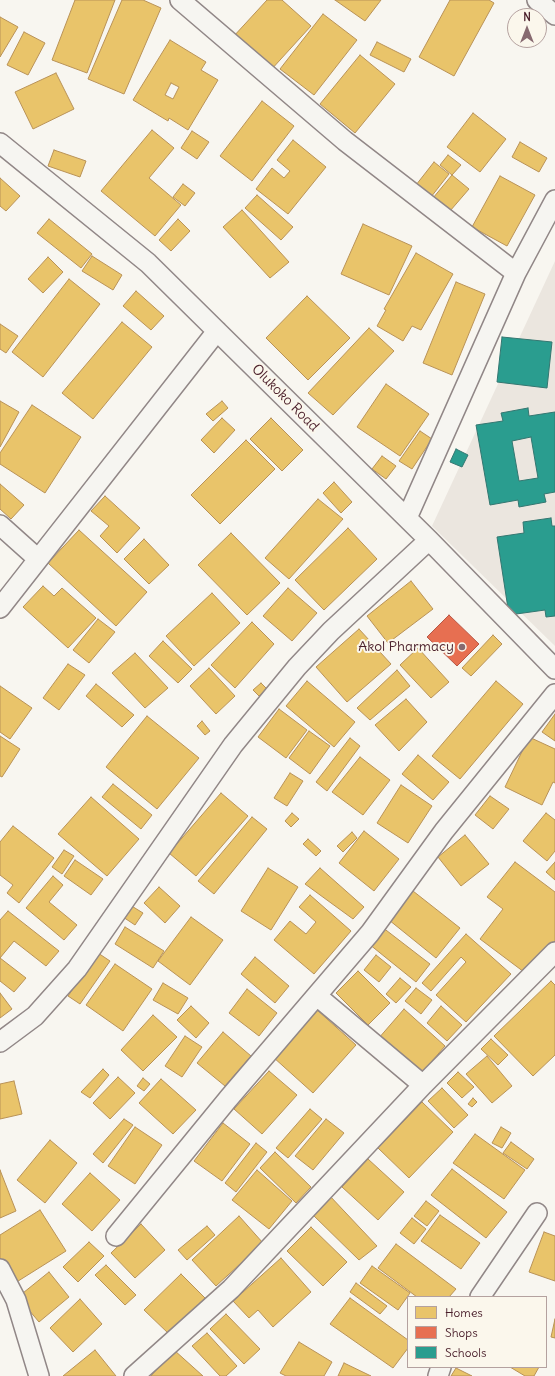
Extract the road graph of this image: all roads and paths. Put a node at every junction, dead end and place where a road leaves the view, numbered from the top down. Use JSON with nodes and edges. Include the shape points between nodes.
{"nodes":[{"id":1,"x":180,"y":0,"type":"edge"},
{"id":2,"x":537,"y":0,"type":"edge"},
{"id":3,"x":555,"y":14,"type":"edge"},
{"id":4,"x":0,"y":143,"type":"edge"},
{"id":5,"x":555,"y":200,"type":"edge"},
{"id":6,"x":516,"y":273,"type":"junction"},
{"id":7,"x":217,"y":331,"type":"junction"},
{"id":8,"x":406,"y":518,"type":"junction"},
{"id":9,"x":0,"y":525,"type":"edge"},
{"id":10,"x":429,"y":540,"type":"junction"},
{"id":11,"x":38,"y":559,"type":"junction"},
{"id":12,"x":0,"y":608,"type":"edge"},
{"id":13,"x":555,"y":669,"type":"edge"},
{"id":14,"x":555,"y":694,"type":"edge"},
{"id":15,"x":555,"y":952,"type":"edge"},
{"id":16,"x":317,"y":996,"type":"junction"},
{"id":17,"x":0,"y":1042,"type":"edge"},
{"id":18,"x":424,"y":1085,"type":"junction"},
{"id":19,"x":537,"y":1213,"type":"dead end"},
{"id":20,"x":116,"y":1236,"type":"dead end"},
{"id":21,"x":0,"y":1269,"type":"edge"},
{"id":22,"x":481,"y":1296,"type":"edge"},
{"id":23,"x":39,"y":1376,"type":"edge"},
{"id":24,"x":134,"y":1376,"type":"edge"}],
"edges":[{"from":1,"to":6,"type":"street","via":[[345,141]]},
{"from":2,"to":3,"type":"street"},
{"from":4,"to":7,"type":"street","name":"Olukoko Road","via":[[148,263]]},
{"from":5,"to":6,"type":"street"},
{"from":6,"to":8,"type":"street"},
{"from":7,"to":8,"type":"street","name":"Olukoko Road"},
{"from":7,"to":11,"type":"street"},
{"from":8,"to":10,"type":"street","name":"Olukoko Road"},
{"from":9,"to":11,"type":"street"},
{"from":10,"to":13,"type":"street","name":"Olukoko Road"},
{"from":10,"to":17,"type":"street","via":[[331,631],[297,667],[234,745],[77,968],[35,1016]]},
{"from":11,"to":12,"type":"street"},
{"from":14,"to":16,"type":"street","via":[[444,831],[370,933]]},
{"from":15,"to":18,"type":"street"},
{"from":16,"to":18,"type":"street"},
{"from":16,"to":20,"type":"street"},
{"from":18,"to":24,"type":"street","via":[[231,1289]]},
{"from":19,"to":22,"type":"street"},
{"from":21,"to":23,"type":"street","via":[[16,1300]]}]}
